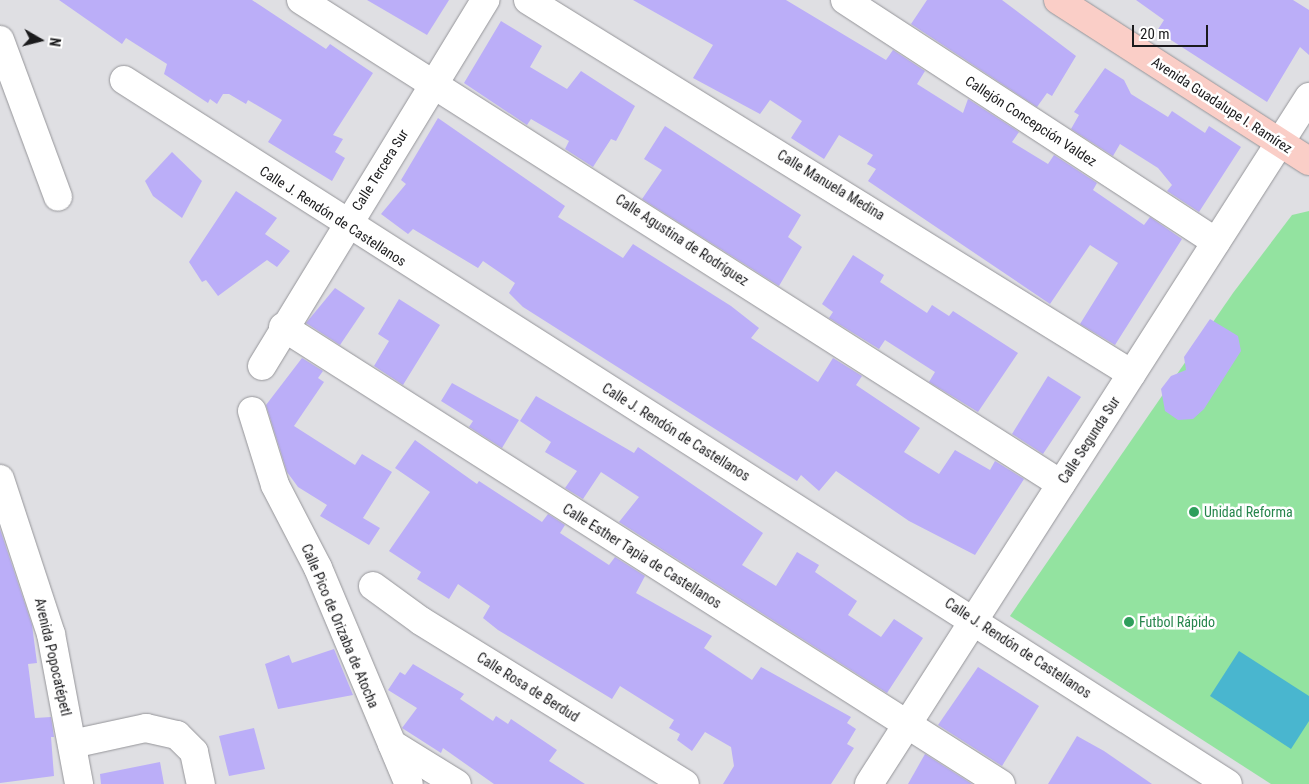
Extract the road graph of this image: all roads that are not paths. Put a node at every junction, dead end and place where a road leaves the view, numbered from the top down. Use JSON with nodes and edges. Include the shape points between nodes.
{"nodes":[{"id":1,"x":301,"y":0,"type":"edge"},
{"id":2,"x":485,"y":0,"type":"edge"},
{"id":3,"x":528,"y":0,"type":"edge"},
{"id":4,"x":845,"y":0,"type":"edge"},
{"id":5,"x":1058,"y":0,"type":"edge"},
{"id":6,"x":0,"y":40,"type":"edge"},
{"id":7,"x":124,"y":80,"type":"dead end"},
{"id":8,"x":435,"y":81,"type":"junction"},
{"id":9,"x":1309,"y":97,"type":"edge"},
{"id":10,"x":1280,"y":142,"type":"junction"},
{"id":11,"x":1309,"y":161,"type":"edge"},
{"id":12,"x":58,"y":198,"type":"dead end"},
{"id":13,"x":346,"y":225,"type":"junction"},
{"id":14,"x":1216,"y":242,"type":"junction"},
{"id":15,"x":283,"y":327,"type":"junction"},
{"id":16,"x":262,"y":366,"type":"dead end"},
{"id":17,"x":1132,"y":374,"type":"junction"},
{"id":18,"x":252,"y":411,"type":"dead end"},
{"id":19,"x":0,"y":478,"type":"edge"},
{"id":20,"x":1061,"y":484,"type":"junction"},
{"id":21,"x":10,"y":535,"type":"edge"},
{"id":22,"x":373,"y":586,"type":"dead end"},
{"id":23,"x":974,"y":620,"type":"junction"},
{"id":24,"x":907,"y":724,"type":"junction"},
{"id":25,"x":72,"y":744,"type":"junction"},
{"id":26,"x":392,"y":744,"type":"junction"},
{"id":27,"x":79,"y":784,"type":"edge"},
{"id":28,"x":201,"y":784,"type":"edge"},
{"id":29,"x":409,"y":784,"type":"edge"},
{"id":30,"x":457,"y":784,"type":"edge"},
{"id":31,"x":686,"y":784,"type":"edge"},
{"id":32,"x":869,"y":784,"type":"edge"},
{"id":33,"x":1001,"y":784,"type":"edge"},
{"id":34,"x":1228,"y":784,"type":"edge"}],
"edges":[{"from":1,"to":8,"type":"street","name":"Calle Agustina de Rodríguez"},
{"from":2,"to":8,"type":"street","name":"Calle Tercera Sur"},
{"from":3,"to":17,"type":"street","name":"Calle Manuela Medina"},
{"from":4,"to":14,"type":"street","name":"Callejón Concepción Valdez"},
{"from":5,"to":10,"type":"main road","name":"Avenida Guadalupe I. Ramírez"},
{"from":6,"to":12,"type":"street"},
{"from":7,"to":13,"type":"street","name":"Calle J. Rendón de Castellanos"},
{"from":8,"to":13,"type":"street","name":"Calle Tercera Sur"},
{"from":8,"to":20,"type":"street","name":"Calle Agustina de Rodríguez"},
{"from":9,"to":10,"type":"street","name":"Calle Segunda Sur"},
{"from":10,"to":11,"type":"main road","name":"Avenida Guadalupe I. Ramírez"},
{"from":10,"to":14,"type":"street","name":"Calle Segunda Sur"},
{"from":13,"to":15,"type":"street","name":"Calle Tercera Sur"},
{"from":13,"to":23,"type":"street","name":"Calle J. Rendón de Castellanos"},
{"from":14,"to":17,"type":"street","name":"Calle Segunda Sur"},
{"from":15,"to":16,"type":"street","name":"Calle Tercera Sur"},
{"from":15,"to":24,"type":"street","name":"Calle Esther Tapia de Castellanos"},
{"from":17,"to":20,"type":"street","name":"Calle Segunda Sur"},
{"from":18,"to":26,"type":"street","name":"Calle Pico de Orizaba de Atocha","via":[[275,485],[318,568]]},
{"from":19,"to":21,"type":"street","name":"Avenida Popocatépetl"},
{"from":20,"to":23,"type":"street","name":"Calle Segunda Sur"},
{"from":21,"to":25,"type":"street","name":"Avenida Popocatépetl","via":[[51,634]]},
{"from":22,"to":31,"type":"street","name":"Calle Rosa de Berdud","via":[[420,621]]},
{"from":23,"to":24,"type":"street","name":"Calle Segunda Sur"},
{"from":23,"to":34,"type":"street","name":"Calle J. Rendón de Castellanos"},
{"from":24,"to":32,"type":"street","name":"Calle Segunda Sur"},
{"from":24,"to":33,"type":"street","name":"Calle Esther Tapia de Castellanos"},
{"from":25,"to":27,"type":"street","name":"Avenida Popocatépetl"},
{"from":25,"to":28,"type":"street","via":[[146,728],[177,735],[194,752]]},
{"from":26,"to":29,"type":"street","name":"Calle Pico de Orizaba de Atocha"},
{"from":26,"to":30,"type":"street"}]}
